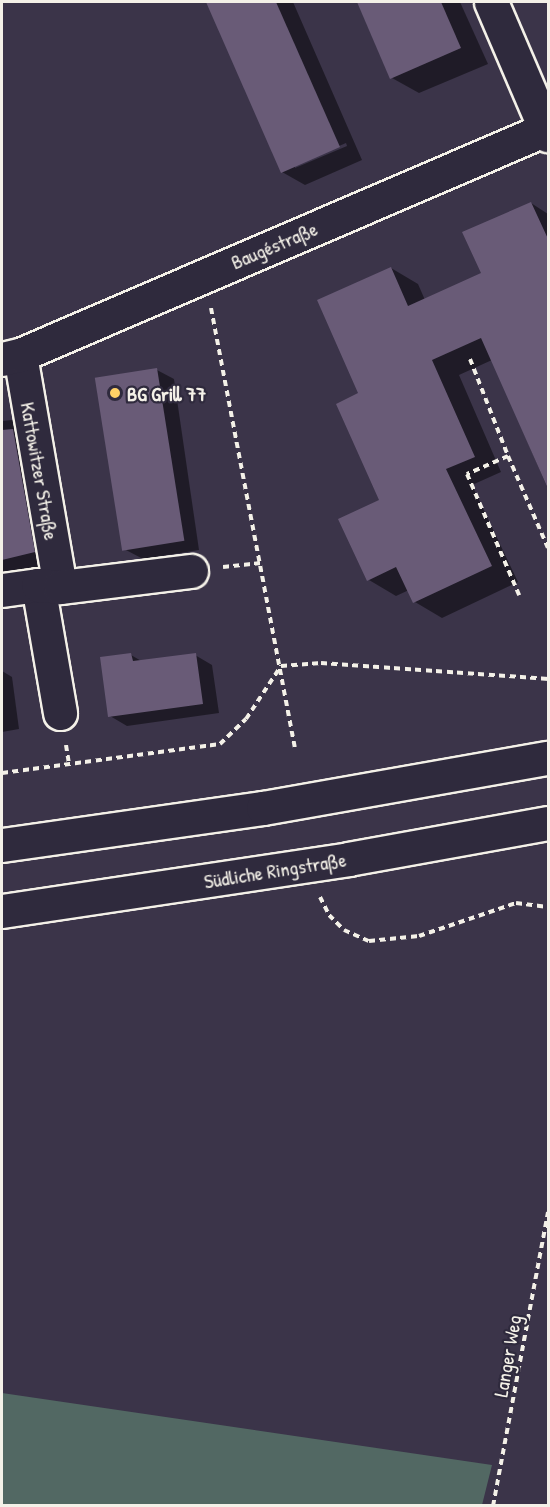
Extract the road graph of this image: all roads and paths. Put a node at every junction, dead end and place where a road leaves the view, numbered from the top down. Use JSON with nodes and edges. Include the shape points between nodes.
{"nodes":[{"id":1,"x":491,"y":2,"type":"edge"},
{"id":2,"x":547,"y":132,"type":"edge"},
{"id":3,"x":204,"y":275,"type":"junction"},
{"id":4,"x":11,"y":357,"type":"edge"},
{"id":5,"x":470,"y":359,"type":"dead end"},
{"id":6,"x":508,"y":456,"type":"junction"},
{"id":7,"x":549,"y":548,"type":"edge"},
{"id":8,"x":191,"y":571,"type":"dead end"},
{"id":9,"x":49,"y":586,"type":"junction"},
{"id":10,"x":2,"y":590,"type":"edge"},
{"id":11,"x":519,"y":595,"type":"dead end"},
{"id":12,"x":282,"y":666,"type":"junction"},
{"id":13,"x":549,"y":680,"type":"edge"},
{"id":14,"x":60,"y":713,"type":"dead end"},
{"id":15,"x":295,"y":747,"type":"dead end"},
{"id":16,"x":549,"y":758,"type":"edge"},
{"id":17,"x":2,"y":772,"type":"edge"},
{"id":18,"x":549,"y":823,"type":"edge"},
{"id":19,"x":2,"y":845,"type":"edge"},
{"id":20,"x":318,"y":892,"type":"dead end"},
{"id":21,"x":549,"y":907,"type":"edge"},
{"id":22,"x":2,"y":911,"type":"edge"},
{"id":23,"x":549,"y":1212,"type":"edge"},
{"id":24,"x":493,"y":1506,"type":"edge"}],
"edges":[{"from":1,"to":2,"type":"street"},
{"from":2,"to":3,"type":"street","name":"Baugéstraße"},
{"from":3,"to":4,"type":"street","name":"Baugéstraße"},
{"from":3,"to":12,"type":"path"},
{"from":4,"to":9,"type":"street","name":"Kattowitzer Straße"},
{"from":5,"to":6,"type":"path"},
{"from":6,"to":7,"type":"path"},
{"from":6,"to":11,"type":"path","via":[[467,474]]},
{"from":8,"to":9,"type":"street"},
{"from":9,"to":10,"type":"street"},
{"from":9,"to":14,"type":"street","name":"Kattowitzer Straße"},
{"from":12,"to":13,"type":"path","via":[[321,663]]},
{"from":12,"to":15,"type":"path"},
{"from":12,"to":17,"type":"path","via":[[246,719],[220,744]]},
{"from":16,"to":19,"type":"street","via":[[263,808]]},
{"from":18,"to":22,"type":"street","name":"Südliche Ringstraße","via":[[348,859]]},
{"from":20,"to":21,"type":"path","via":[[329,915],[344,930],[369,941],[419,936],[516,903]]},
{"from":23,"to":24,"type":"path","name":"Langer Weg"}]}
